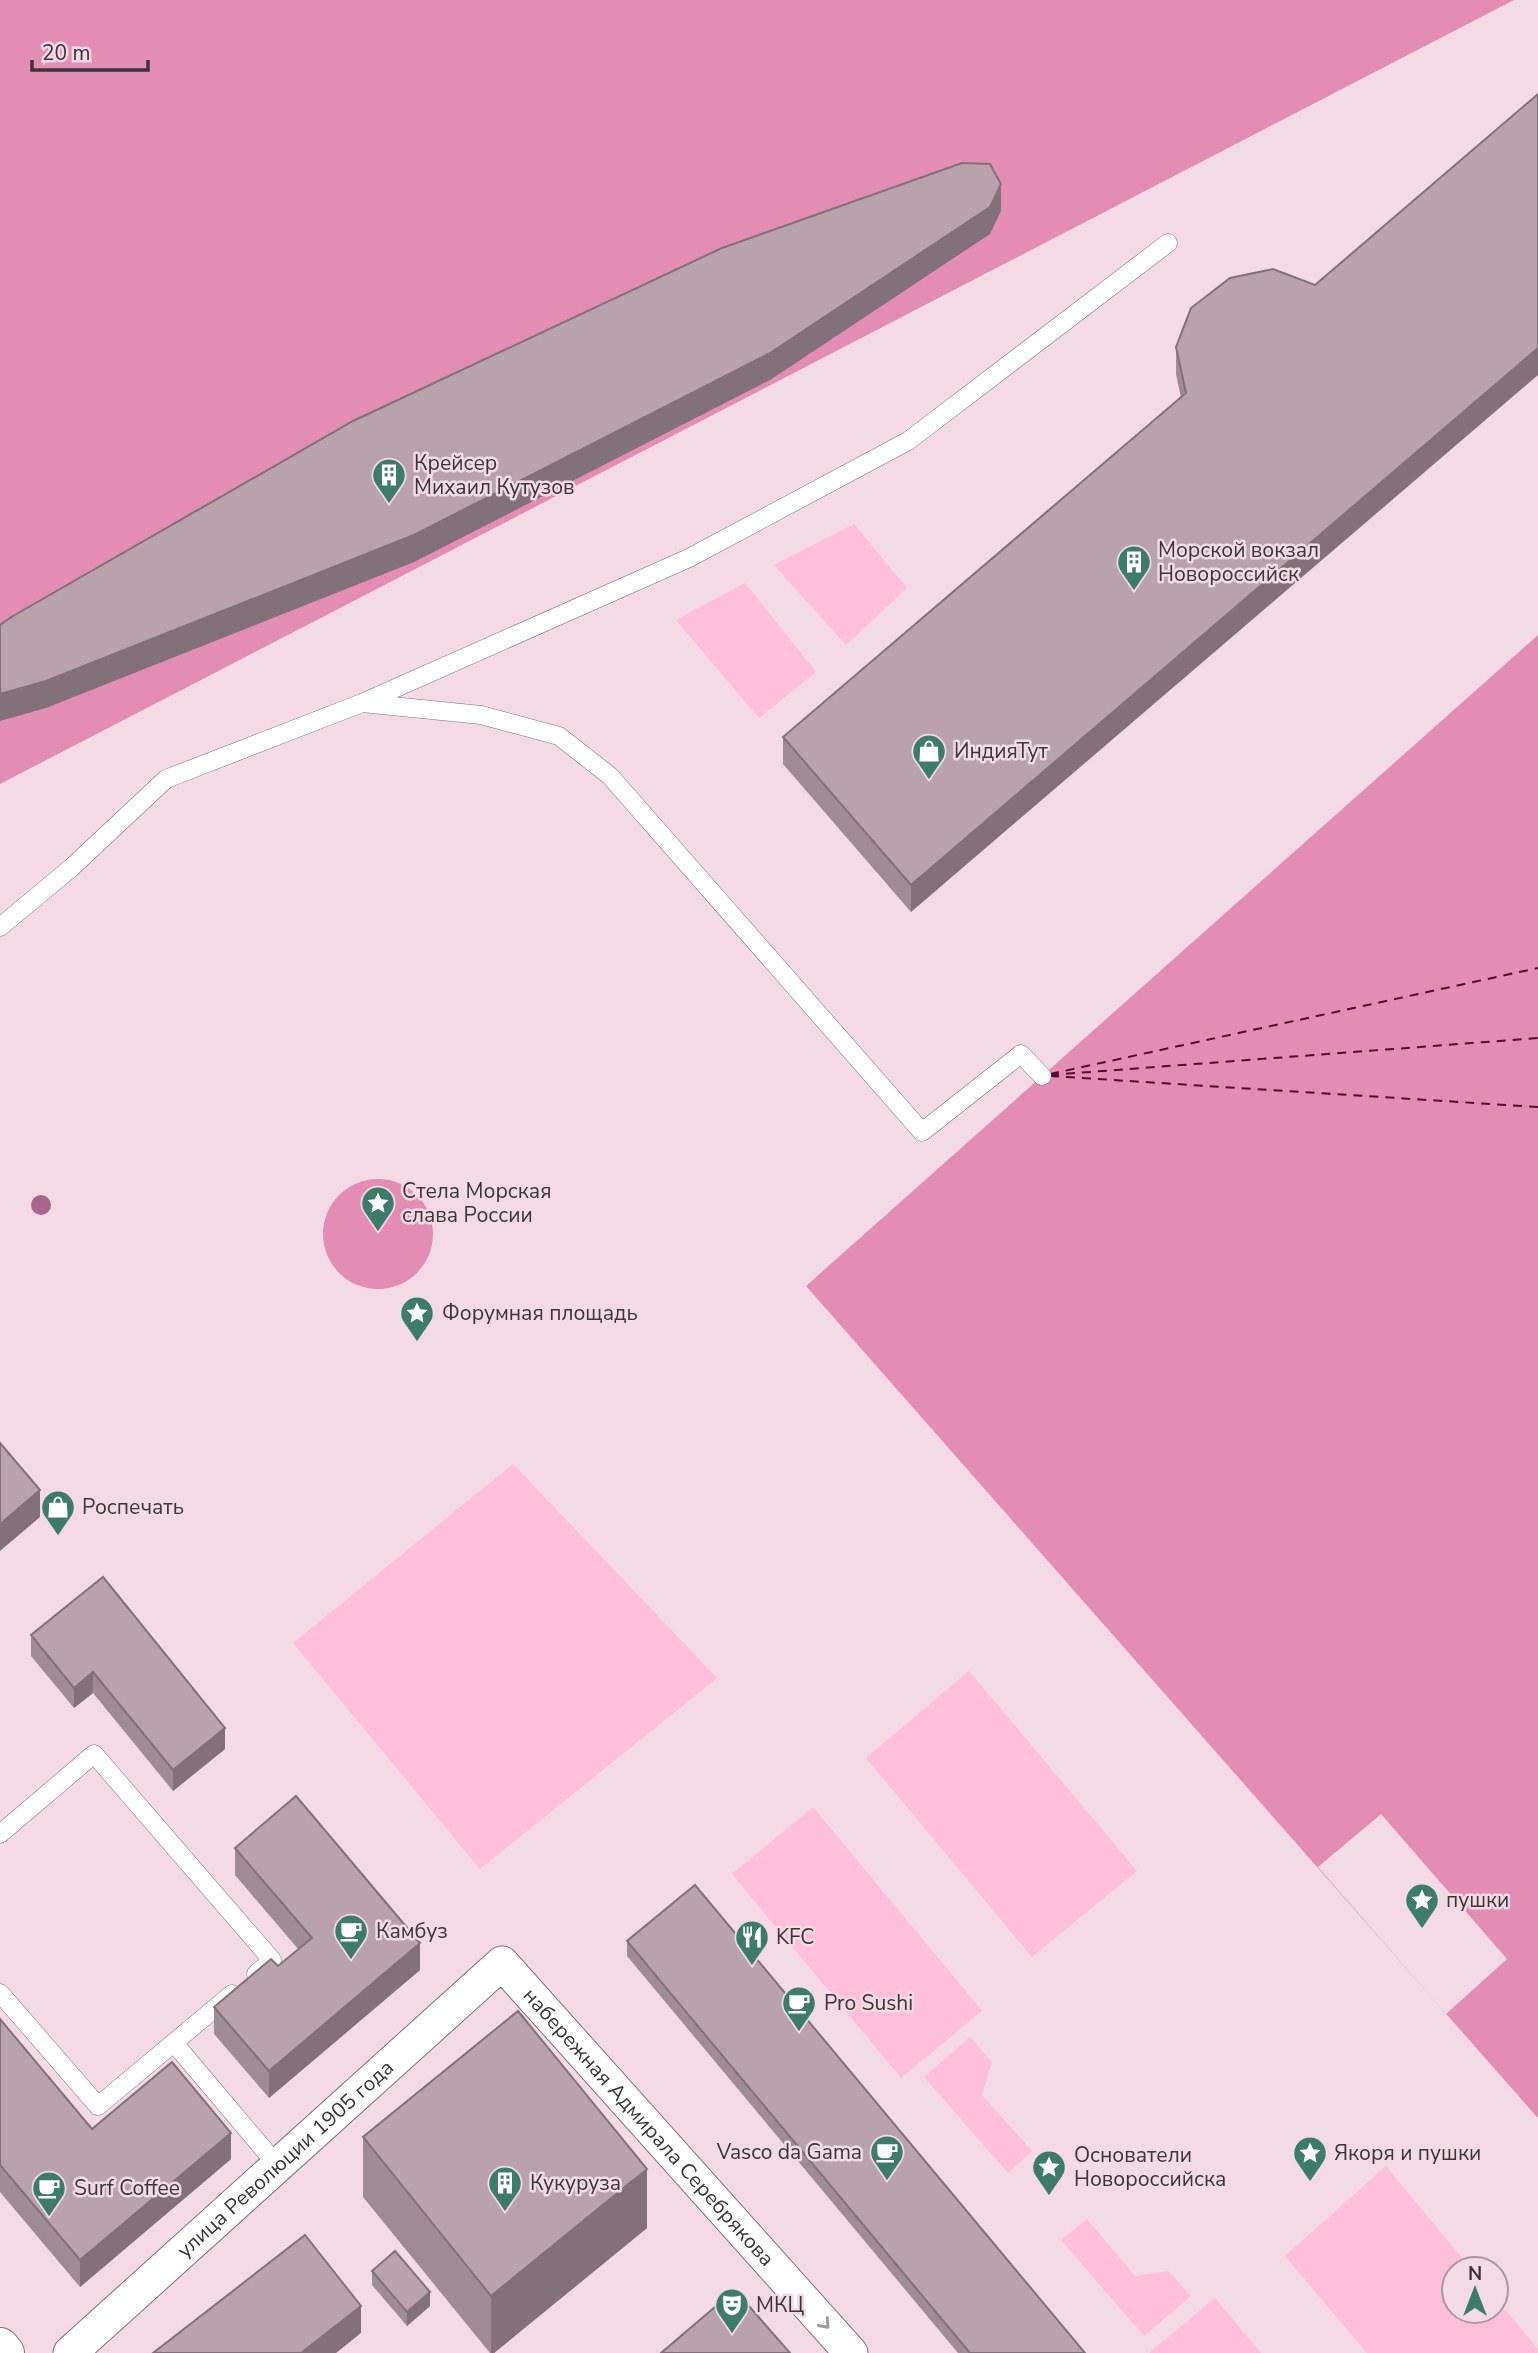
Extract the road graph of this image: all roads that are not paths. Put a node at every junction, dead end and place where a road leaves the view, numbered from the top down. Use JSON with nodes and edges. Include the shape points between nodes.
{"nodes":[{"id":1,"x":1168,"y":243,"type":"dead end"},
{"id":2,"x":362,"y":703,"type":"junction"},
{"id":3,"x":0,"y":927,"type":"edge"},
{"id":4,"x":1042,"y":1076,"type":"dead end"},
{"id":5,"x":0,"y":1834,"type":"edge"},
{"id":6,"x":502,"y":1963,"type":"joint"},
{"id":7,"x":0,"y":1993,"type":"edge"},
{"id":8,"x":174,"y":2043,"type":"junction"},
{"id":9,"x":277,"y":2165,"type":"junction"},
{"id":10,"x":0,"y":2347,"type":"edge"},
{"id":11,"x":5,"y":2353,"type":"edge"},
{"id":12,"x":70,"y":2353,"type":"edge"},
{"id":13,"x":851,"y":2353,"type":"edge"}],
"edges":[{"from":1,"to":2,"type":"lane","via":[[908,441],[689,558]]},
{"from":2,"to":3,"type":"lane","via":[[166,779]]},
{"from":2,"to":4,"type":"lane","via":[[481,715],[559,736],[610,776],[922,1132],[1021,1054]]},
{"from":5,"to":8,"type":"lane","via":[[94,1754],[272,1960]]},
{"from":6,"to":9,"type":"street","name":"улица Революции 1905 года"},
{"from":6,"to":13,"type":"street","name":"набережная Адмирала Серебрякова","one_way":true},
{"from":7,"to":8,"type":"lane","via":[[98,2106]]},
{"from":8,"to":9,"type":"lane"},
{"from":9,"to":12,"type":"street","name":"улица Революции 1905 года"},
{"from":10,"to":11,"type":"street"}]}
